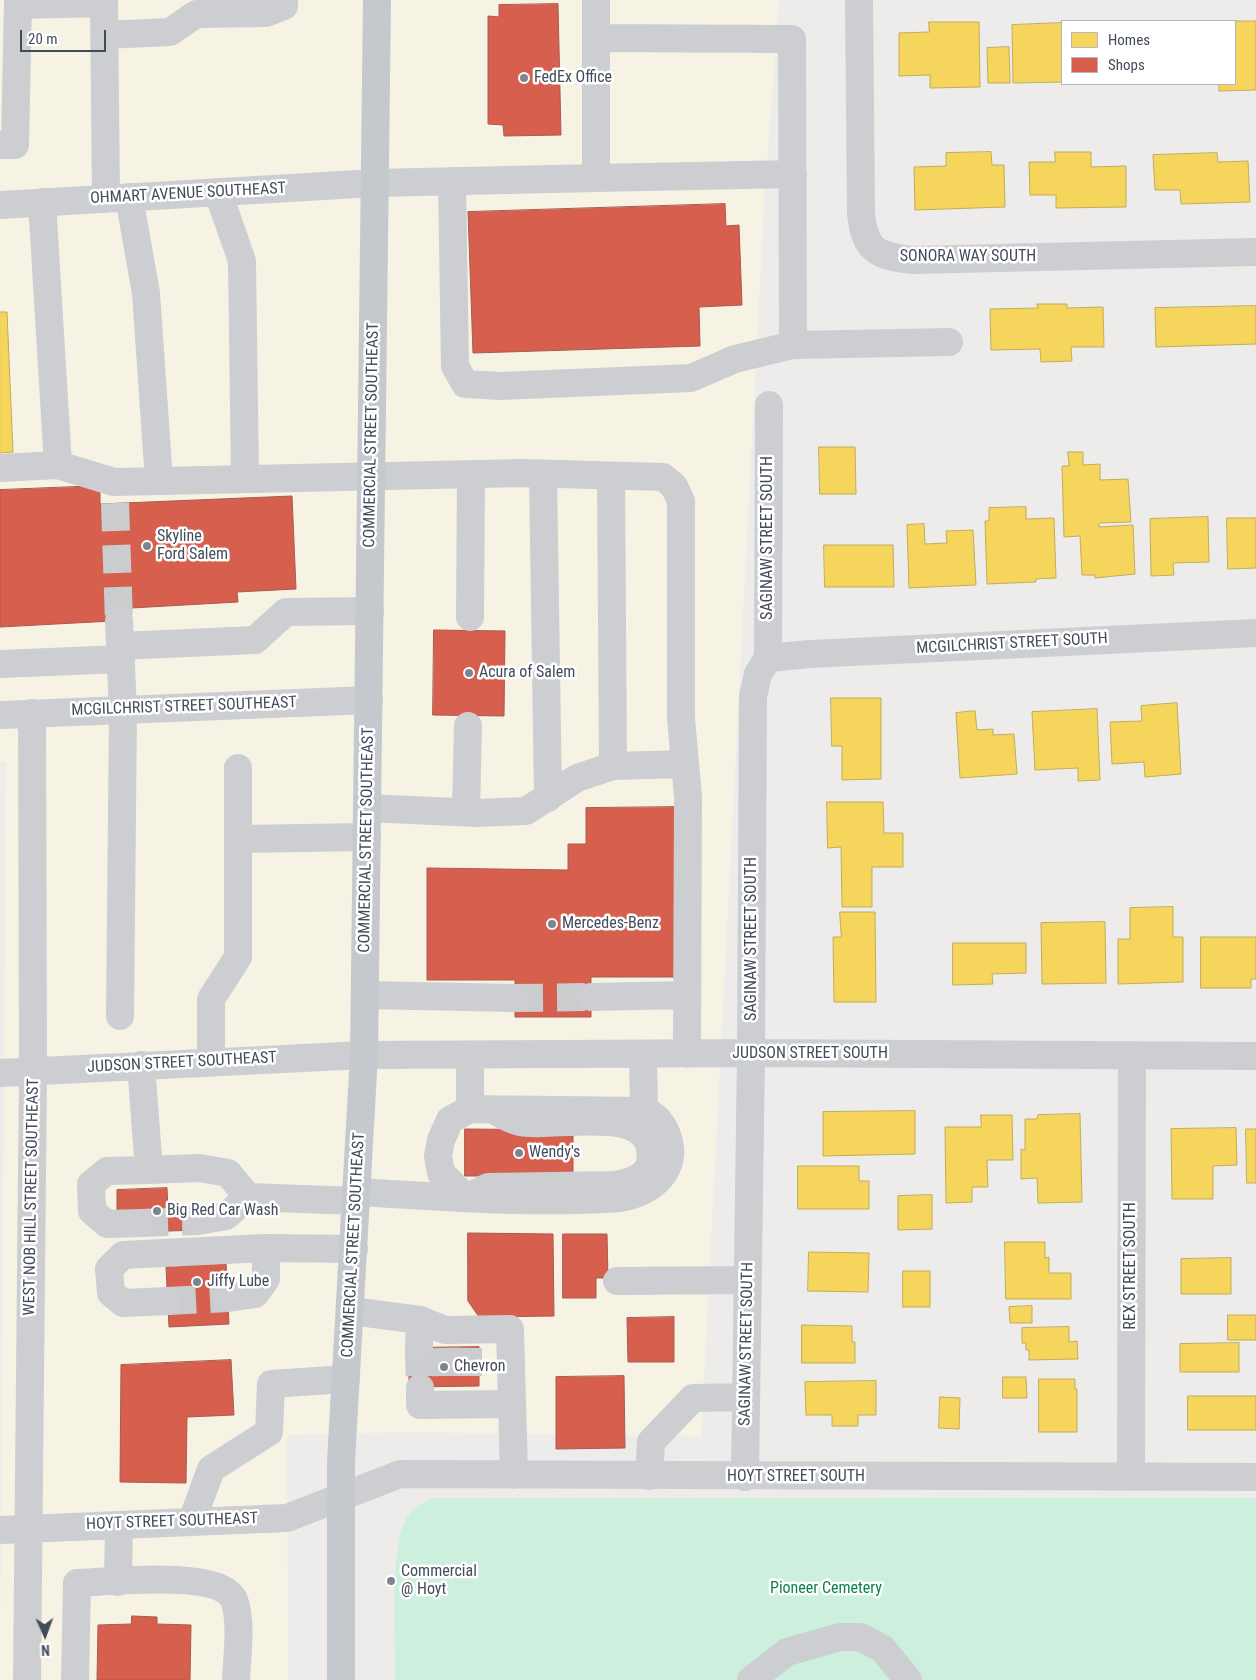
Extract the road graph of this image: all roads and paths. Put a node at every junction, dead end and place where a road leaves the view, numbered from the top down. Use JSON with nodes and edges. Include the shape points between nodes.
{"nodes":[{"id":1,"x":284,"y":0,"type":"edge"},
{"id":2,"x":376,"y":0,"type":"edge"},
{"id":3,"x":596,"y":0,"type":"edge"},
{"id":4,"x":859,"y":0,"type":"edge"},
{"id":5,"x":18,"y":2,"type":"edge"},
{"id":6,"x":105,"y":35,"type":"junction"},
{"id":7,"x":596,"y":38,"type":"junction"},
{"id":8,"x":0,"y":145,"type":"edge"},
{"id":9,"x":793,"y":174,"type":"junction"},
{"id":10,"x":596,"y":178,"type":"junction"},
{"id":11,"x":452,"y":181,"type":"junction"},
{"id":12,"x":375,"y":183,"type":"junction"},
{"id":13,"x":218,"y":192,"type":"junction"},
{"id":14,"x":117,"y":198,"type":"junction"},
{"id":15,"x":42,"y":202,"type":"junction"},
{"id":16,"x":0,"y":205,"type":"edge"},
{"id":17,"x":1256,"y":252,"type":"edge"},
{"id":18,"x":949,"y":342,"type":"dead end"},
{"id":19,"x":793,"y":345,"type":"junction"},
{"id":20,"x":768,"y":405,"type":"dead end"},
{"id":21,"x":58,"y":465,"type":"junction"},
{"id":22,"x":0,"y":468,"type":"edge"},
{"id":23,"x":544,"y":474,"type":"junction"},
{"id":24,"x":471,"y":475,"type":"junction"},
{"id":25,"x":612,"y":476,"type":"junction"},
{"id":26,"x":372,"y":477,"type":"junction"},
{"id":27,"x":245,"y":479,"type":"junction"},
{"id":28,"x":159,"y":481,"type":"junction"},
{"id":29,"x":370,"y":611,"type":"junction"},
{"id":30,"x":470,"y":617,"type":"dead end"},
{"id":31,"x":1256,"y":633,"type":"edge"},
{"id":32,"x":120,"y":642,"type":"junction"},
{"id":33,"x":768,"y":658,"type":"junction"},
{"id":34,"x":0,"y":664,"type":"edge"},
{"id":35,"x":369,"y":700,"type":"junction"},
{"id":36,"x":122,"y":710,"type":"junction"},
{"id":37,"x":32,"y":714,"type":"junction"},
{"id":38,"x":0,"y":715,"type":"edge"},
{"id":39,"x":468,"y":726,"type":"dead end"},
{"id":40,"x":685,"y":764,"type":"junction"},
{"id":41,"x":613,"y":766,"type":"junction"},
{"id":42,"x":238,"y":768,"type":"dead end"},
{"id":43,"x":548,"y":798,"type":"junction"},
{"id":44,"x":368,"y":808,"type":"junction"},
{"id":45,"x":466,"y":812,"type":"junction"},
{"id":46,"x":367,"y":837,"type":"junction"},
{"id":47,"x":238,"y":839,"type":"junction"},
{"id":48,"x":365,"y":995,"type":"junction"},
{"id":49,"x":686,"y":995,"type":"junction"},
{"id":50,"x":591,"y":997,"type":"tunnel mouth"},
{"id":51,"x":515,"y":998,"type":"tunnel mouth"},
{"id":52,"x":120,"y":1016,"type":"dead end"},
{"id":53,"x":751,"y":1053,"type":"junction"},
{"id":54,"x":470,"y":1054,"type":"junction"},
{"id":55,"x":643,"y":1054,"type":"junction"},
{"id":56,"x":687,"y":1054,"type":"junction"},
{"id":57,"x":364,"y":1055,"type":"junction"},
{"id":58,"x":1132,"y":1056,"type":"junction"},
{"id":59,"x":1256,"y":1056,"type":"edge"},
{"id":60,"x":211,"y":1061,"type":"junction"},
{"id":61,"x":141,"y":1065,"type":"junction"},
{"id":62,"x":33,"y":1072,"type":"junction"},
{"id":63,"x":0,"y":1073,"type":"edge"},
{"id":64,"x":481,"y":1109,"type":"junction"},
{"id":65,"x":644,"y":1111,"type":"junction"},
{"id":66,"x":149,"y":1170,"type":"junction"},
{"id":67,"x":248,"y":1196,"type":"junction"},
{"id":68,"x":357,"y":1197,"type":"junction"},
{"id":69,"x":466,"y":1198,"type":"junction"},
{"id":70,"x":198,"y":1220,"type":"tunnel mouth"},
{"id":71,"x":140,"y":1222,"type":"tunnel mouth"},
{"id":72,"x":266,"y":1248,"type":"junction"},
{"id":73,"x":354,"y":1249,"type":"junction"},
{"id":74,"x":748,"y":1280,"type":"junction"},
{"id":75,"x":617,"y":1281,"type":"dead end"},
{"id":76,"x":228,"y":1298,"type":"tunnel mouth"},
{"id":77,"x":168,"y":1301,"type":"tunnel mouth"},
{"id":78,"x":351,"y":1311,"type":"junction"},
{"id":79,"x":346,"y":1378,"type":"junction"},
{"id":80,"x":445,"y":1396,"type":"dead end"},
{"id":81,"x":746,"y":1397,"type":"junction"},
{"id":82,"x":512,"y":1404,"type":"junction"},
{"id":83,"x":514,"y":1475,"type":"junction"},
{"id":84,"x":650,"y":1476,"type":"junction"},
{"id":85,"x":744,"y":1477,"type":"junction"},
{"id":86,"x":1131,"y":1477,"type":"junction"},
{"id":87,"x":1256,"y":1477,"type":"edge"},
{"id":88,"x":341,"y":1498,"type":"junction"},
{"id":89,"x":192,"y":1522,"type":"junction"},
{"id":90,"x":119,"y":1524,"type":"junction"},
{"id":91,"x":28,"y":1529,"type":"junction"},
{"id":92,"x":0,"y":1530,"type":"edge"},
{"id":93,"x":118,"y":1582,"type":"junction"},
{"id":94,"x":28,"y":1680,"type":"edge"},
{"id":95,"x":75,"y":1680,"type":"edge"},
{"id":96,"x":236,"y":1680,"type":"edge"},
{"id":97,"x":341,"y":1680,"type":"edge"},
{"id":98,"x":751,"y":1680,"type":"edge"},
{"id":99,"x":908,"y":1680,"type":"edge"}],
"edges":[{"from":1,"to":6,"type":"street","via":[[284,6],[266,13],[196,14],[170,32]]},
{"from":2,"to":12,"type":"main road","name":"COMMERCIAL STREET SOUTHEAST"},
{"from":3,"to":7,"type":"street"},
{"from":4,"to":17,"type":"street","name":"SONORA WAY SOUTH","via":[[861,214],[864,235],[874,248],[889,257],[913,260]]},
{"from":5,"to":6,"type":"street","via":[[104,3]]},
{"from":5,"to":8,"type":"street","via":[[15,145]]},
{"from":6,"to":14,"type":"street"},
{"from":7,"to":9,"type":"street","via":[[792,39]]},
{"from":7,"to":10,"type":"street"},
{"from":9,"to":10,"type":"street","name":"OHMART AVENUE SOUTHEAST"},
{"from":9,"to":19,"type":"street"},
{"from":10,"to":11,"type":"street","name":"OHMART AVENUE SOUTHEAST"},
{"from":11,"to":12,"type":"street","name":"OHMART AVENUE SOUTHEAST"},
{"from":11,"to":19,"type":"street","via":[[455,366],[465,384],[500,386],[691,378],[735,359]]},
{"from":12,"to":13,"type":"street","name":"OHMART AVENUE SOUTHEAST"},
{"from":12,"to":26,"type":"main road","name":"COMMERCIAL STREET SOUTHEAST"},
{"from":13,"to":14,"type":"street","name":"OHMART AVENUE SOUTHEAST"},
{"from":13,"to":27,"type":"street","via":[[242,260]]},
{"from":14,"to":15,"type":"street","name":"OHMART AVENUE SOUTHEAST"},
{"from":14,"to":28,"type":"street","via":[[146,293]]},
{"from":15,"to":16,"type":"street","name":"OHMART AVENUE SOUTHEAST"},
{"from":15,"to":21,"type":"street"},
{"from":18,"to":19,"type":"street"},
{"from":20,"to":33,"type":"street","name":"SAGINAW STREET SOUTH"},
{"from":21,"to":22,"type":"street"},
{"from":21,"to":28,"type":"street","via":[[114,493]]},
{"from":23,"to":24,"type":"street"},
{"from":23,"to":25,"type":"street"},
{"from":23,"to":43,"type":"street"},
{"from":24,"to":26,"type":"street"},
{"from":24,"to":30,"type":"street"},
{"from":25,"to":40,"type":"street","via":[[663,477],[674,486],[681,501],[681,718]]},
{"from":25,"to":41,"type":"street"},
{"from":26,"to":27,"type":"street"},
{"from":26,"to":29,"type":"main road","name":"COMMERCIAL STREET SOUTHEAST"},
{"from":27,"to":28,"type":"street"},
{"from":29,"to":32,"type":"street","via":[[286,612],[255,640]]},
{"from":29,"to":35,"type":"main road","name":"COMMERCIAL STREET SOUTHEAST"},
{"from":31,"to":33,"type":"street","name":"MCGILCHRIST STREET SOUTH"},
{"from":32,"to":34,"type":"street"},
{"from":32,"to":36,"type":"street"},
{"from":33,"to":53,"type":"street","name":"SAGINAW STREET SOUTH","via":[[758,674],[753,697]]},
{"from":35,"to":36,"type":"street","name":"MCGILCHRIST STREET SOUTHEAST"},
{"from":35,"to":44,"type":"main road","name":"COMMERCIAL STREET SOUTHEAST"},
{"from":36,"to":37,"type":"street","name":"MCGILCHRIST STREET SOUTHEAST"},
{"from":36,"to":52,"type":"street"},
{"from":37,"to":38,"type":"street","name":"MCGILCHRIST STREET SOUTHEAST"},
{"from":37,"to":62,"type":"street","name":"WEST NOB HILL STREET SOUTHEAST"},
{"from":39,"to":45,"type":"street"},
{"from":40,"to":41,"type":"street"},
{"from":40,"to":49,"type":"street","via":[[688,797]]},
{"from":41,"to":43,"type":"street","via":[[577,778]]},
{"from":42,"to":47,"type":"street"},
{"from":43,"to":45,"type":"street","via":[[526,811]]},
{"from":44,"to":45,"type":"street"},
{"from":44,"to":46,"type":"main road","name":"COMMERCIAL STREET SOUTHEAST"},
{"from":46,"to":47,"type":"street"},
{"from":46,"to":48,"type":"main road","name":"COMMERCIAL STREET SOUTHEAST"},
{"from":47,"to":60,"type":"street","via":[[238,957],[210,999]]},
{"from":48,"to":51,"type":"street"},
{"from":48,"to":57,"type":"main road","name":"COMMERCIAL STREET SOUTHEAST"},
{"from":49,"to":50,"type":"street"},
{"from":49,"to":56,"type":"street"},
{"from":53,"to":56,"type":"street","name":"JUDSON STREET SOUTH"},
{"from":53,"to":58,"type":"street","name":"JUDSON STREET SOUTH"},
{"from":53,"to":74,"type":"street","name":"SAGINAW STREET SOUTH"},
{"from":54,"to":55,"type":"street","name":"JUDSON STREET SOUTH"},
{"from":54,"to":57,"type":"street","name":"JUDSON STREET SOUTH"},
{"from":54,"to":64,"type":"street"},
{"from":55,"to":56,"type":"street","name":"JUDSON STREET SOUTH"},
{"from":55,"to":65,"type":"street"},
{"from":57,"to":60,"type":"street","name":"JUDSON STREET SOUTHEAST"},
{"from":57,"to":68,"type":"main road","name":"COMMERCIAL STREET SOUTHEAST"},
{"from":58,"to":59,"type":"street","name":"JUDSON STREET SOUTH"},
{"from":58,"to":86,"type":"street","name":"REX STREET SOUTH"},
{"from":60,"to":61,"type":"street","name":"JUDSON STREET SOUTHEAST"},
{"from":61,"to":62,"type":"street","name":"JUDSON STREET SOUTHEAST"},
{"from":61,"to":66,"type":"street"},
{"from":62,"to":63,"type":"street","name":"JUDSON STREET SOUTHEAST"},
{"from":62,"to":91,"type":"street","name":"WEST NOB HILL STREET SOUTHEAST"},
{"from":64,"to":65,"type":"street"},
{"from":64,"to":69,"type":"street","via":[[450,1120],[438,1156],[441,1173]]},
{"from":64,"to":69,"type":"street","via":[[520,1122],[623,1123],[646,1136],[650,1145],[650,1162],[647,1170],[632,1181],[615,1185],[488,1187]]},
{"from":65,"to":69,"type":"street","via":[[652,1114],[664,1128],[671,1157],[660,1179],[634,1195],[603,1199]]},
{"from":66,"to":67,"type":"street","via":[[199,1168],[228,1173]]},
{"from":66,"to":71,"type":"street","via":[[107,1171],[91,1184],[92,1211],[107,1224]]},
{"from":67,"to":68,"type":"street"},
{"from":67,"to":70,"type":"street","via":[[226,1216]]},
{"from":68,"to":69,"type":"street"},
{"from":68,"to":73,"type":"main road","name":"COMMERCIAL STREET SOUTHEAST"},
{"from":72,"to":73,"type":"street"},
{"from":72,"to":76,"type":"street","via":[[266,1279],[256,1294]]},
{"from":72,"to":77,"type":"street","via":[[123,1255],[110,1270],[111,1293],[123,1303]]},
{"from":73,"to":78,"type":"main road","name":"COMMERCIAL STREET SOUTHEAST"},
{"from":74,"to":75,"type":"street"},
{"from":74,"to":81,"type":"street","name":"SAGINAW STREET SOUTH"},
{"from":78,"to":79,"type":"main road","name":"COMMERCIAL STREET SOUTHEAST"},
{"from":78,"to":82,"type":"street","via":[[420,1320],[449,1341],[510,1329]]},
{"from":79,"to":88,"type":"main road","name":"COMMERCIAL STREET SOUTHEAST","via":[[340,1461]]},
{"from":79,"to":89,"type":"street","via":[[271,1384],[269,1432],[211,1469]]},
{"from":80,"to":82,"type":"street"},
{"from":81,"to":84,"type":"street","via":[[693,1398],[651,1442]]},
{"from":81,"to":85,"type":"street","name":"SAGINAW STREET SOUTH"},
{"from":82,"to":83,"type":"street"},
{"from":83,"to":84,"type":"street","name":"HOYT STREET SOUTH"},
{"from":83,"to":88,"type":"street","name":"HOYT STREET SOUTH","via":[[400,1474]]},
{"from":84,"to":85,"type":"street","name":"HOYT STREET SOUTH"},
{"from":85,"to":86,"type":"street","name":"HOYT STREET SOUTH"},
{"from":86,"to":87,"type":"street","name":"HOYT STREET SOUTH"},
{"from":88,"to":89,"type":"street","name":"HOYT STREET SOUTHEAST","via":[[287,1518]]},
{"from":88,"to":97,"type":"main road","name":"COMMERCIAL STREET SOUTHEAST"},
{"from":89,"to":90,"type":"street","name":"HOYT STREET SOUTHEAST"},
{"from":90,"to":91,"type":"street","name":"HOYT STREET SOUTHEAST"},
{"from":90,"to":93,"type":"street"},
{"from":91,"to":92,"type":"street","name":"HOYT STREET SOUTHEAST"},
{"from":91,"to":94,"type":"street","name":"WEST NOB HILL STREET SOUTHEAST"},
{"from":93,"to":95,"type":"street","via":[[76,1584]]},
{"from":93,"to":96,"type":"street","via":[[183,1579],[220,1588],[234,1599],[238,1615]]},
{"from":98,"to":99,"type":"street","via":[[787,1652],[840,1636],[860,1637],[883,1648]]}]}
